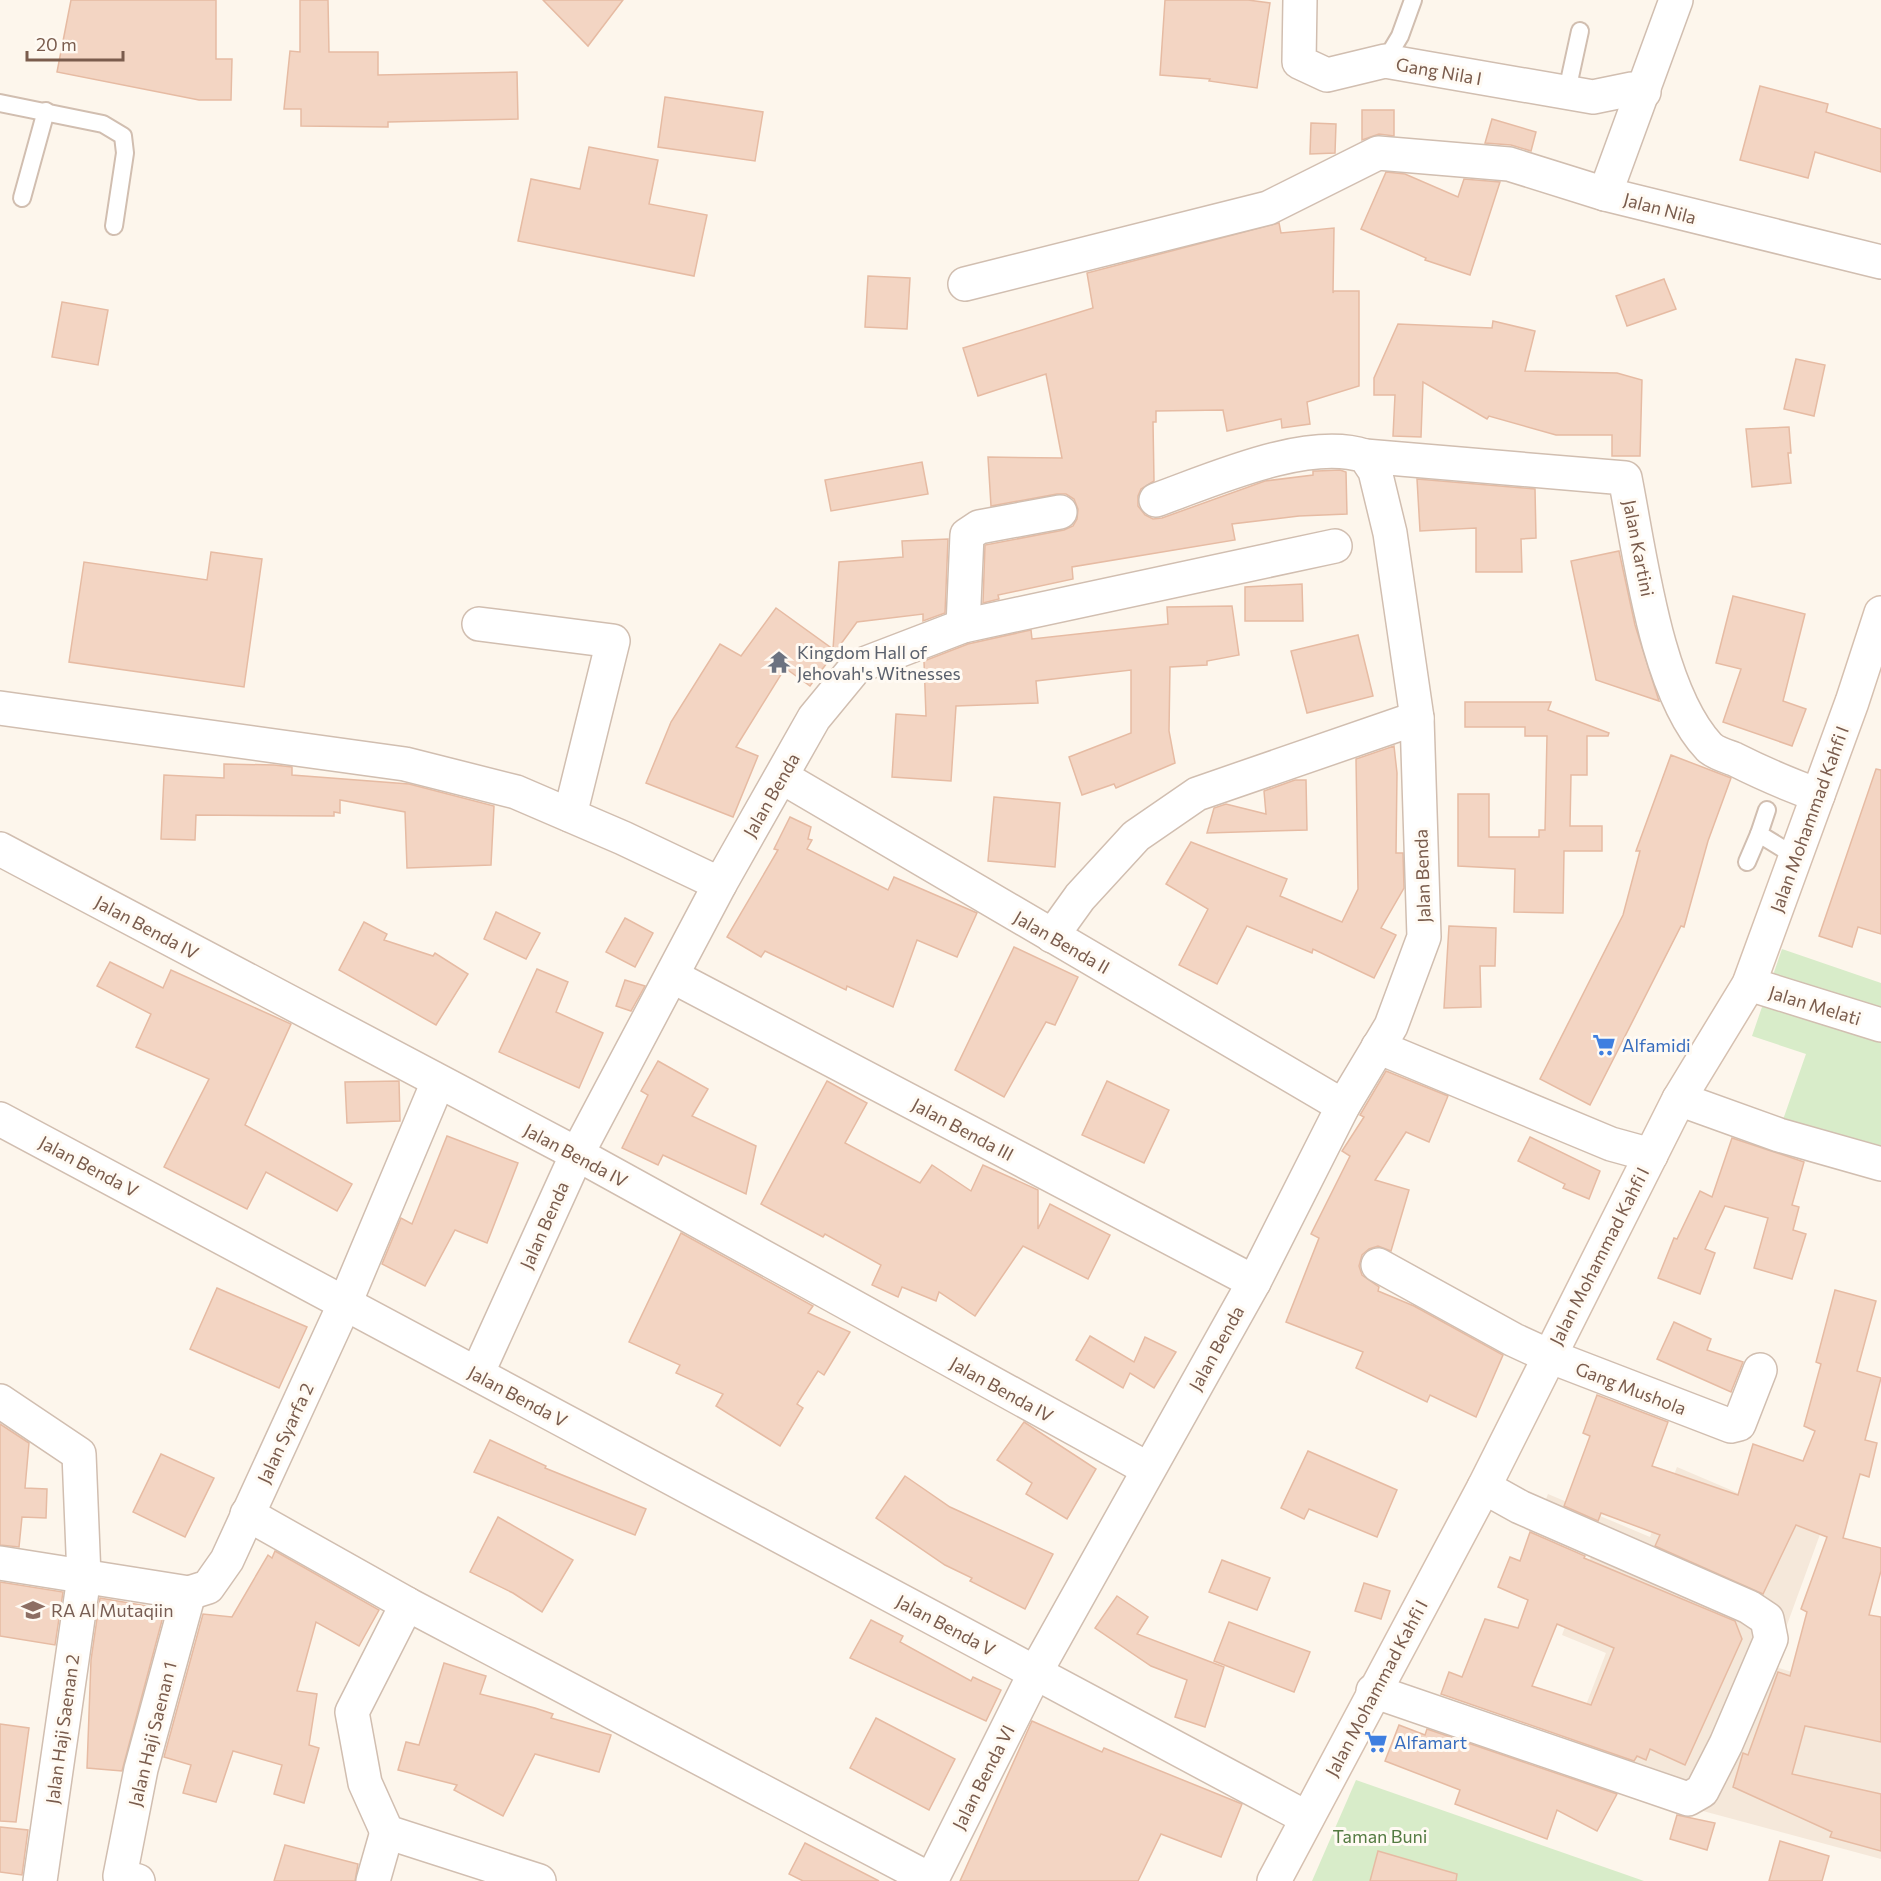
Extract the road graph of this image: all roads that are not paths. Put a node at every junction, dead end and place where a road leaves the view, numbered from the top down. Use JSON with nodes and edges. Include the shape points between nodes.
{"nodes":[{"id":1,"x":1300,"y":0,"type":"edge"},
{"id":2,"x":1413,"y":0,"type":"edge"},
{"id":3,"x":1676,"y":0,"type":"edge"},
{"id":4,"x":1580,"y":31,"type":"dead end"},
{"id":5,"x":1385,"y":61,"type":"junction"},
{"id":6,"x":1644,"y":92,"type":"junction"},
{"id":7,"x":1570,"y":94,"type":"junction"},
{"id":8,"x":0,"y":103,"type":"edge"},
{"id":9,"x":46,"y":111,"type":"junction"},
{"id":10,"x":1605,"y":194,"type":"junction"},
{"id":11,"x":22,"y":198,"type":"dead end"},
{"id":12,"x":114,"y":226,"type":"dead end"},
{"id":13,"x":1881,"y":262,"type":"edge"},
{"id":14,"x":966,"y":284,"type":"dead end"},
{"id":15,"x":1365,"y":456,"type":"junction"},
{"id":16,"x":1156,"y":500,"type":"dead end"},
{"id":17,"x":1060,"y":512,"type":"dead end"},
{"id":18,"x":1335,"y":546,"type":"dead end"},
{"id":19,"x":1881,"y":613,"type":"edge"},
{"id":20,"x":479,"y":624,"type":"dead end"},
{"id":21,"x":963,"y":627,"type":"junction"},
{"id":22,"x":0,"y":708,"type":"edge"},
{"id":23,"x":1417,"y":718,"type":"junction"},
{"id":24,"x":782,"y":777,"type":"junction"},
{"id":25,"x":1818,"y":795,"type":"junction"},
{"id":26,"x":1767,"y":810,"type":"dead end"},
{"id":27,"x":570,"y":815,"type":"junction"},
{"id":28,"x":1759,"y":834,"type":"junction"},
{"id":29,"x":0,"y":849,"type":"edge"},
{"id":30,"x":1795,"y":856,"type":"junction"},
{"id":31,"x":1747,"y":862,"type":"dead end"},
{"id":32,"x":720,"y":884,"type":"junction"},
{"id":33,"x":1052,"y":936,"type":"junction"},
{"id":34,"x":672,"y":976,"type":"junction"},
{"id":35,"x":1749,"y":984,"type":"junction"},
{"id":36,"x":1881,"y":1025,"type":"edge"},
{"id":37,"x":1378,"y":1047,"type":"junction"},
{"id":38,"x":438,"y":1082,"type":"junction"},
{"id":39,"x":1679,"y":1100,"type":"junction"},
{"id":40,"x":1343,"y":1106,"type":"junction"},
{"id":41,"x":0,"y":1119,"type":"edge"},
{"id":42,"x":577,"y":1154,"type":"junction"},
{"id":43,"x":1651,"y":1155,"type":"junction"},
{"id":44,"x":1881,"y":1164,"type":"edge"},
{"id":45,"x":1378,"y":1265,"type":"dead end"},
{"id":46,"x":1254,"y":1282,"type":"junction"},
{"id":47,"x":345,"y":1303,"type":"junction"},
{"id":48,"x":1549,"y":1356,"type":"junction"},
{"id":49,"x":1760,"y":1370,"type":"dead end"},
{"id":50,"x":477,"y":1374,"type":"junction"},
{"id":51,"x":0,"y":1401,"type":"edge"},
{"id":52,"x":1149,"y":1468,"type":"junction"},
{"id":53,"x":1484,"y":1487,"type":"junction"},
{"id":54,"x":247,"y":1514,"type":"junction"},
{"id":55,"x":0,"y":1563,"type":"edge"},
{"id":56,"x":84,"y":1577,"type":"junction"},
{"id":57,"x":189,"y":1593,"type":"junction"},
{"id":58,"x":407,"y":1604,"type":"junction"},
{"id":59,"x":1035,"y":1673,"type":"junction"},
{"id":60,"x":1373,"y":1691,"type":"junction"},
{"id":61,"x":1307,"y":1818,"type":"junction"},
{"id":62,"x":387,"y":1832,"type":"junction"},
{"id":63,"x":129,"y":1878,"type":"edge"},
{"id":64,"x":40,"y":1881,"type":"edge"},
{"id":65,"x":373,"y":1881,"type":"edge"},
{"id":66,"x":539,"y":1881,"type":"edge"},
{"id":67,"x":931,"y":1881,"type":"edge"},
{"id":68,"x":1274,"y":1881,"type":"edge"}],
"edges":[{"from":1,"to":5,"type":"street","name":"Gang Nila I","via":[[1299,62],[1327,75]]},
{"from":2,"to":5,"type":"lane","via":[[1400,36]]},
{"from":3,"to":6,"type":"street","name":"Jalan Nila"},
{"from":4,"to":7,"type":"lane"},
{"from":5,"to":7,"type":"street","name":"Gang Nila I"},
{"from":6,"to":7,"type":"street","name":"Gang Nila I","via":[[1632,89],[1593,97]]},
{"from":6,"to":10,"type":"street","name":"Jalan Nila"},
{"from":8,"to":9,"type":"lane"},
{"from":9,"to":11,"type":"lane"},
{"from":9,"to":12,"type":"lane","via":[[103,124],[123,136],[125,153]]},
{"from":10,"to":13,"type":"street","name":"Jalan Nila"},
{"from":10,"to":14,"type":"street","via":[[1509,164],[1378,153],[1268,208]]},
{"from":15,"to":16,"type":"street","via":[[1347,450],[1270,460]]},
{"from":15,"to":23,"type":"street","name":"Jalan Benda","via":[[1375,471],[1390,533]]},
{"from":15,"to":25,"type":"street","name":"Jalan Kartini","via":[[1626,478],[1658,640],[1672,682],[1695,728],[1711,749],[1774,780]]},
{"from":17,"to":21,"type":"street","via":[[979,527],[967,535]]},
{"from":18,"to":21,"type":"street","name":"Jalan Benda"},
{"from":19,"to":25,"type":"street","name":"Jalan Mohammad Kahfi I"},
{"from":20,"to":27,"type":"street","via":[[613,641]]},
{"from":21,"to":24,"type":"street","name":"Jalan Benda","via":[[856,667],[814,718]]},
{"from":22,"to":27,"type":"street","via":[[405,764],[516,792]]},
{"from":23,"to":33,"type":"street","via":[[1197,794],[1136,836],[1080,897]]},
{"from":23,"to":37,"type":"street","name":"Jalan Benda","via":[[1424,937],[1391,1026]]},
{"from":24,"to":32,"type":"street","name":"Jalan Benda"},
{"from":24,"to":33,"type":"street","name":"Jalan Benda II"},
{"from":25,"to":30,"type":"street","name":"Jalan Mohammad Kahfi I"},
{"from":26,"to":28,"type":"lane"},
{"from":27,"to":32,"type":"street"},
{"from":28,"to":30,"type":"lane"},
{"from":28,"to":31,"type":"lane"},
{"from":29,"to":38,"type":"street","name":"Jalan Benda IV"},
{"from":30,"to":35,"type":"street","name":"Jalan Mohammad Kahfi I"},
{"from":32,"to":34,"type":"street","name":"Jalan Benda"},
{"from":33,"to":40,"type":"street","name":"Jalan Benda II"},
{"from":34,"to":42,"type":"street","name":"Jalan Benda"},
{"from":34,"to":46,"type":"street","name":"Jalan Benda III"},
{"from":35,"to":36,"type":"street","name":"Jalan Melati"},
{"from":35,"to":39,"type":"street","name":"Jalan Mohammad Kahfi I"},
{"from":37,"to":40,"type":"street","name":"Jalan Benda"},
{"from":37,"to":43,"type":"street","via":[[1611,1144]]},
{"from":38,"to":42,"type":"street","name":"Jalan Benda IV"},
{"from":38,"to":47,"type":"street","name":"Jalan Syarfa 2"},
{"from":39,"to":43,"type":"street","name":"Jalan Mohammad Kahfi I"},
{"from":39,"to":44,"type":"street","via":[[1779,1135]]},
{"from":40,"to":46,"type":"street","name":"Jalan Benda"},
{"from":41,"to":47,"type":"street","name":"Jalan Benda V"},
{"from":42,"to":50,"type":"street","name":"Jalan Benda"},
{"from":42,"to":52,"type":"street","name":"Jalan Benda IV"},
{"from":43,"to":48,"type":"street","name":"Jalan Mohammad Kahfi I"},
{"from":45,"to":48,"type":"street","name":"Gang Mushola"},
{"from":46,"to":52,"type":"street","name":"Jalan Benda"},
{"from":47,"to":50,"type":"street","name":"Jalan Benda V"},
{"from":47,"to":54,"type":"street","name":"Jalan Syarfa 2"},
{"from":48,"to":49,"type":"street","name":"Gang Mushola","via":[[1731,1426],[1739,1424]]},
{"from":48,"to":53,"type":"street","name":"Jalan Mohammad Kahfi I"},
{"from":50,"to":59,"type":"street","name":"Jalan Benda V"},
{"from":51,"to":56,"type":"street","name":"Jalan Haji Saenan 2","via":[[79,1454]]},
{"from":52,"to":59,"type":"street","name":"Jalan Benda"},
{"from":53,"to":60,"type":"street","name":"Jalan Mohammad Kahfi I"},
{"from":53,"to":60,"type":"street","via":[[1520,1507],[1749,1607],[1767,1619],[1771,1639],[1702,1791],[1688,1799]]},
{"from":54,"to":57,"type":"street","name":"Jalan Syarfa 2","via":[[227,1560],[208,1587]]},
{"from":54,"to":58,"type":"street"},
{"from":55,"to":56,"type":"street"},
{"from":56,"to":57,"type":"street"},
{"from":56,"to":64,"type":"street","name":"Jalan Haji Saenan 2"},
{"from":57,"to":63,"type":"street","name":"Jalan Haji Saenan 1","via":[[141,1769]]},
{"from":58,"to":62,"type":"street","via":[[352,1712],[365,1783]]},
{"from":58,"to":67,"type":"street"},
{"from":59,"to":61,"type":"street"},
{"from":59,"to":67,"type":"street","name":"Jalan Benda VI"},
{"from":60,"to":61,"type":"street","name":"Jalan Mohammad Kahfi I"},
{"from":61,"to":68,"type":"street","name":"Jalan Mohammad Kahfi I"},
{"from":62,"to":65,"type":"street"},
{"from":62,"to":66,"type":"street"}]}
